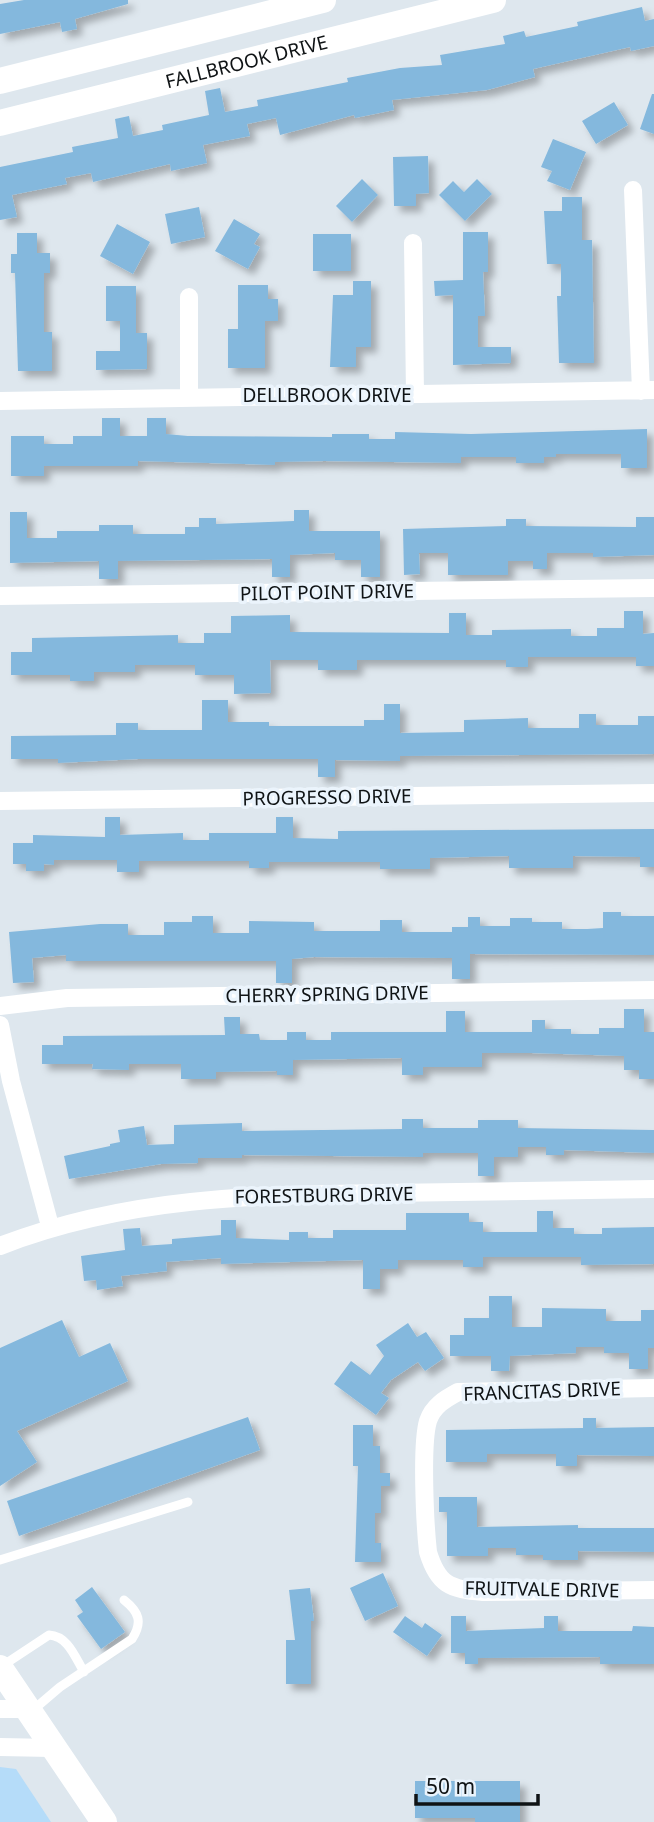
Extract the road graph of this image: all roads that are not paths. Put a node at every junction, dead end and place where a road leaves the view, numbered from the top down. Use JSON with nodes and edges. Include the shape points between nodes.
{"nodes":[{"id":1,"x":323,"y":0,"type":"edge"},
{"id":2,"x":493,"y":0,"type":"edge"},
{"id":3,"x":218,"y":26,"type":"junction"},
{"id":4,"x":229,"y":65,"type":"junction"},
{"id":5,"x":0,"y":81,"type":"edge"},
{"id":6,"x":0,"y":123,"type":"edge"},
{"id":7,"x":633,"y":190,"type":"dead end"},
{"id":8,"x":413,"y":243,"type":"dead end"},
{"id":9,"x":189,"y":297,"type":"dead end"},
{"id":10,"x":647,"y":391,"type":"edge"},
{"id":11,"x":415,"y":394,"type":"junction"},
{"id":12,"x":189,"y":396,"type":"junction"},
{"id":13,"x":0,"y":401,"type":"edge"},
{"id":14,"x":654,"y":588,"type":"edge"},
{"id":15,"x":0,"y":596,"type":"edge"},
{"id":16,"x":654,"y":793,"type":"edge"},
{"id":17,"x":0,"y":801,"type":"edge"},
{"id":18,"x":654,"y":990,"type":"edge"},
{"id":19,"x":0,"y":1006,"type":"edge"},
{"id":20,"x":0,"y":1025,"type":"edge"},
{"id":21,"x":654,"y":1189,"type":"edge"},
{"id":22,"x":50,"y":1226,"type":"junction"},
{"id":23,"x":0,"y":1246,"type":"edge"},
{"id":24,"x":654,"y":1388,"type":"edge"},
{"id":25,"x":426,"y":1492,"type":"joint"},
{"id":26,"x":188,"y":1502,"type":"dead end"},
{"id":27,"x":0,"y":1560,"type":"edge"},
{"id":28,"x":654,"y":1590,"type":"edge"},
{"id":29,"x":124,"y":1600,"type":"dead end"},
{"id":30,"x":0,"y":1668,"type":"edge"},
{"id":31,"x":84,"y":1672,"type":"junction"},
{"id":32,"x":0,"y":1709,"type":"edge"},
{"id":33,"x":28,"y":1711,"type":"junction"},
{"id":34,"x":0,"y":1747,"type":"edge"},
{"id":35,"x":52,"y":1748,"type":"junction"},
{"id":36,"x":104,"y":1822,"type":"edge"}],
"edges":[{"from":1,"to":3,"type":"main road"},
{"from":2,"to":4,"type":"main road","name":"FALLBROOK DRIVE"},
{"from":3,"to":4,"type":"main road"},
{"from":3,"to":5,"type":"main road"},
{"from":4,"to":6,"type":"main road","name":"FALLBROOK DRIVE"},
{"from":7,"to":10,"type":"street"},
{"from":8,"to":11,"type":"street"},
{"from":9,"to":12,"type":"street"},
{"from":10,"to":11,"type":"street","name":"DELLBROOK DRIVE"},
{"from":11,"to":12,"type":"street","name":"DELLBROOK DRIVE"},
{"from":12,"to":13,"type":"street","name":"DELLBROOK DRIVE"},
{"from":14,"to":15,"type":"street","name":"PILOT POINT DRIVE"},
{"from":16,"to":17,"type":"street","name":"PROGRESSO DRIVE"},
{"from":18,"to":19,"type":"street","name":"CHERRY SPRING DRIVE","via":[[67,998]]},
{"from":20,"to":22,"type":"street"},
{"from":21,"to":22,"type":"street","name":"FORESTBURG DRIVE","via":[[224,1197],[156,1204]]},
{"from":22,"to":23,"type":"street","name":"FORESTBURG DRIVE"},
{"from":24,"to":25,"type":"street","name":"FRANCITAS DRIVE","via":[[458,1392],[445,1399],[428,1421]]},
{"from":25,"to":28,"type":"street","name":"FRUITVALE DRIVE","via":[[433,1570],[459,1590]]},
{"from":26,"to":27,"type":"lane"},
{"from":29,"to":31,"type":"lane","via":[[135,1609],[139,1628],[121,1649]]},
{"from":30,"to":31,"type":"lane","via":[[54,1635],[66,1642]]},
{"from":30,"to":33,"type":"main road"},
{"from":31,"to":33,"type":"lane"},
{"from":32,"to":33,"type":"street"},
{"from":33,"to":35,"type":"main road"},
{"from":34,"to":35,"type":"street"},
{"from":35,"to":36,"type":"main road"}]}
